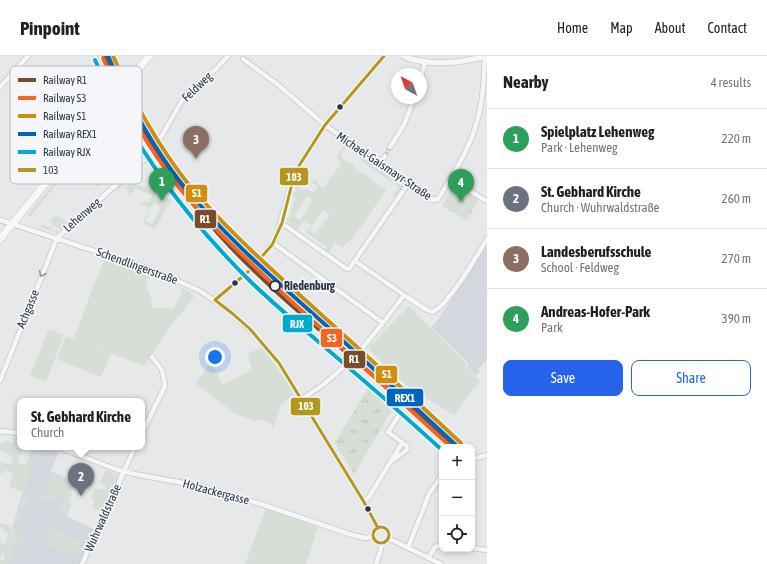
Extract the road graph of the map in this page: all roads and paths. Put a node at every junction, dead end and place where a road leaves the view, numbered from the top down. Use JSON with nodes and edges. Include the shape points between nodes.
{"nodes":[{"id":1,"x":28,"y":56,"type":"edge"},
{"id":2,"x":95,"y":56,"type":"edge"},
{"id":3,"x":149,"y":56,"type":"edge"},
{"id":4,"x":228,"y":56,"type":"edge"},
{"id":5,"x":384,"y":56,"type":"edge"},
{"id":6,"x":403,"y":56,"type":"edge"},
{"id":7,"x":485,"y":56,"type":"edge"},
{"id":8,"x":243,"y":59,"type":"dead end"},
{"id":9,"x":425,"y":63,"type":"junction"},
{"id":10,"x":19,"y":66,"type":"edge"},
{"id":11,"x":99,"y":66,"type":"edge"},
{"id":12,"x":141,"y":66,"type":"edge"},
{"id":13,"x":424,"y":68,"type":"edge"},
{"id":14,"x":10,"y":76,"type":"edge"},
{"id":15,"x":0,"y":87,"type":"edge"},
{"id":16,"x":412,"y":104,"type":"edge"},
{"id":17,"x":325,"y":125,"type":"junction"},
{"id":18,"x":159,"y":142,"type":"joint"},
{"id":19,"x":390,"y":147,"type":"tunnel mouth"},
{"id":20,"x":385,"y":156,"type":"tunnel mouth"},
{"id":21,"x":142,"y":162,"type":"edge"},
{"id":22,"x":379,"y":164,"type":"junction"},
{"id":23,"x":450,"y":179,"type":"junction"},
{"id":24,"x":45,"y":184,"type":"edge"},
{"id":25,"x":117,"y":184,"type":"edge"},
{"id":26,"x":408,"y":184,"type":"junction"},
{"id":27,"x":487,"y":201,"type":"edge"},
{"id":28,"x":0,"y":220,"type":"edge"},
{"id":29,"x":12,"y":224,"type":"junction"},
{"id":30,"x":281,"y":224,"type":"junction"},
{"id":31,"x":56,"y":238,"type":"junction"},
{"id":32,"x":0,"y":239,"type":"edge"},
{"id":33,"x":487,"y":239,"type":"edge"},
{"id":34,"x":273,"y":243,"type":"junction"},
{"id":35,"x":259,"y":260,"type":"tunnel mouth"},
{"id":36,"x":355,"y":261,"type":"junction"},
{"id":37,"x":250,"y":270,"type":"tunnel mouth"},
{"id":38,"x":404,"y":295,"type":"junction"},
{"id":39,"x":215,"y":300,"type":"junction"},
{"id":40,"x":384,"y":323,"type":"junction"},
{"id":41,"x":320,"y":342,"type":"dead end"},
{"id":42,"x":359,"y":352,"type":"tunnel mouth"},
{"id":43,"x":152,"y":357,"type":"dead end"},
{"id":44,"x":352,"y":360,"type":"tunnel mouth"},
{"id":45,"x":347,"y":365,"type":"junction"},
{"id":46,"x":0,"y":381,"type":"edge"},
{"id":47,"x":302,"y":399,"type":"junction"},
{"id":48,"x":401,"y":412,"type":"dead end"},
{"id":49,"x":145,"y":427,"type":"edge"},
{"id":50,"x":0,"y":430,"type":"edge"},
{"id":51,"x":17,"y":433,"type":"edge"},
{"id":52,"x":402,"y":443,"type":"junction"},
{"id":53,"x":66,"y":450,"type":"edge"},
{"id":54,"x":134,"y":450,"type":"edge"},
{"id":55,"x":487,"y":454,"type":"edge"},
{"id":56,"x":475,"y":458,"type":"edge"},
{"id":57,"x":392,"y":461,"type":"junction"},
{"id":58,"x":124,"y":471,"type":"junction"},
{"id":59,"x":439,"y":480,"type":"edge"},
{"id":60,"x":364,"y":502,"type":"junction"},
{"id":61,"x":378,"y":528,"type":"junction"},
{"id":62,"x":373,"y":537,"type":"junction"},
{"id":63,"x":388,"y":538,"type":"junction"},
{"id":64,"x":382,"y":543,"type":"junction"},
{"id":65,"x":439,"y":545,"type":"edge"},
{"id":66,"x":408,"y":548,"type":"junction"},
{"id":67,"x":475,"y":548,"type":"edge"},
{"id":68,"x":487,"y":550,"type":"edge"},
{"id":69,"x":428,"y":558,"type":"junction"},
{"id":70,"x":82,"y":564,"type":"edge"},
{"id":71,"x":376,"y":564,"type":"edge"},
{"id":72,"x":441,"y":564,"type":"edge"}],
"edges":[{"from":1,"to":10,"type":"street"},
{"from":2,"to":11,"type":"street"},
{"from":3,"to":12,"type":"main road"},
{"from":4,"to":18,"type":"street","name":"Feldweg","via":[[186,95]]},
{"from":5,"to":17,"type":"street"},
{"from":6,"to":9,"type":"street"},
{"from":7,"to":9,"type":"street"},
{"from":7,"to":23,"type":"street","via":[[481,108],[476,128]]},
{"from":8,"to":17,"type":"street","name":"Michael-Gaismayr-Straße"},
{"from":9,"to":13,"type":"street"},
{"from":14,"to":15,"type":"street"},
{"from":16,"to":19,"type":"street","via":[[404,125]]},
{"from":17,"to":22,"type":"street","name":"Michael-Gaismayr-Straße"},
{"from":17,"to":30,"type":"street","via":[[293,176]]},
{"from":18,"to":21,"type":"street","name":"Lehenweg"},
{"from":20,"to":22,"type":"street"},
{"from":22,"to":26,"type":"street","name":"Michael-Gaismayr-Straße"},
{"from":23,"to":26,"type":"street","name":"Michael-Gaismayr-Straße","via":[[434,200]]},
{"from":23,"to":27,"type":"street"},
{"from":24,"to":29,"type":"main road"},
{"from":25,"to":31,"type":"street","name":"Lehenweg"},
{"from":26,"to":36,"type":"street"},
{"from":28,"to":29,"type":"street","name":"Schendlingerstraße"},
{"from":29,"to":31,"type":"street","name":"Schendlingerstraße"},
{"from":29,"to":32,"type":"main road"},
{"from":30,"to":34,"type":"street"},
{"from":30,"to":36,"type":"street","via":[[347,269]]},
{"from":31,"to":39,"type":"street","name":"Schendlingerstraße","via":[[156,271]]},
{"from":31,"to":46,"type":"street","name":"Achgasse","one_way":true},
{"from":33,"to":38,"type":"street","via":[[470,268],[439,309],[430,311]]},
{"from":34,"to":35,"type":"street"},
{"from":34,"to":40,"type":"street"},
{"from":36,"to":38,"type":"street"},
{"from":37,"to":39,"type":"street"},
{"from":38,"to":40,"type":"street"},
{"from":39,"to":47,"type":"street","name":"Schendlingerstraße","via":[[239,319],[264,345]]},
{"from":40,"to":42,"type":"street"},
{"from":41,"to":45,"type":"street"},
{"from":43,"to":49,"type":"street","via":[[162,370],[164,386]]},
{"from":44,"to":45,"type":"street"},
{"from":45,"to":47,"type":"street"},
{"from":47,"to":60,"type":"street","name":"Schendlingerstraße"},
{"from":48,"to":52,"type":"street","via":[[388,432]]},
{"from":50,"to":51,"type":"street"},
{"from":52,"to":57,"type":"street"},
{"from":52,"to":57,"type":"street","via":[[408,450]]},
{"from":53,"to":58,"type":"street","name":"Holzackergasse"},
{"from":54,"to":58,"type":"street","name":"Wuhrwaldstraße"},
{"from":55,"to":56,"type":"street"},
{"from":57,"to":60,"type":"street"},
{"from":58,"to":62,"type":"street","name":"Holzackergasse","via":[[201,486],[349,534]]},
{"from":58,"to":70,"type":"street","name":"Wuhrwaldstraße"},
{"from":59,"to":66,"type":"street","via":[[429,494]]},
{"from":60,"to":61,"type":"street","name":"Schendlingerstraße"},
{"from":61,"to":62,"type":"street"},
{"from":61,"to":63,"type":"street","via":[[387,530]]},
{"from":62,"to":64,"type":"street"},
{"from":63,"to":64,"type":"street"},
{"from":63,"to":66,"type":"street"},
{"from":64,"to":71,"type":"street"},
{"from":65,"to":69,"type":"street","via":[[435,546]]},
{"from":66,"to":69,"type":"street"},
{"from":67,"to":68,"type":"street"},
{"from":69,"to":72,"type":"street"}]}
